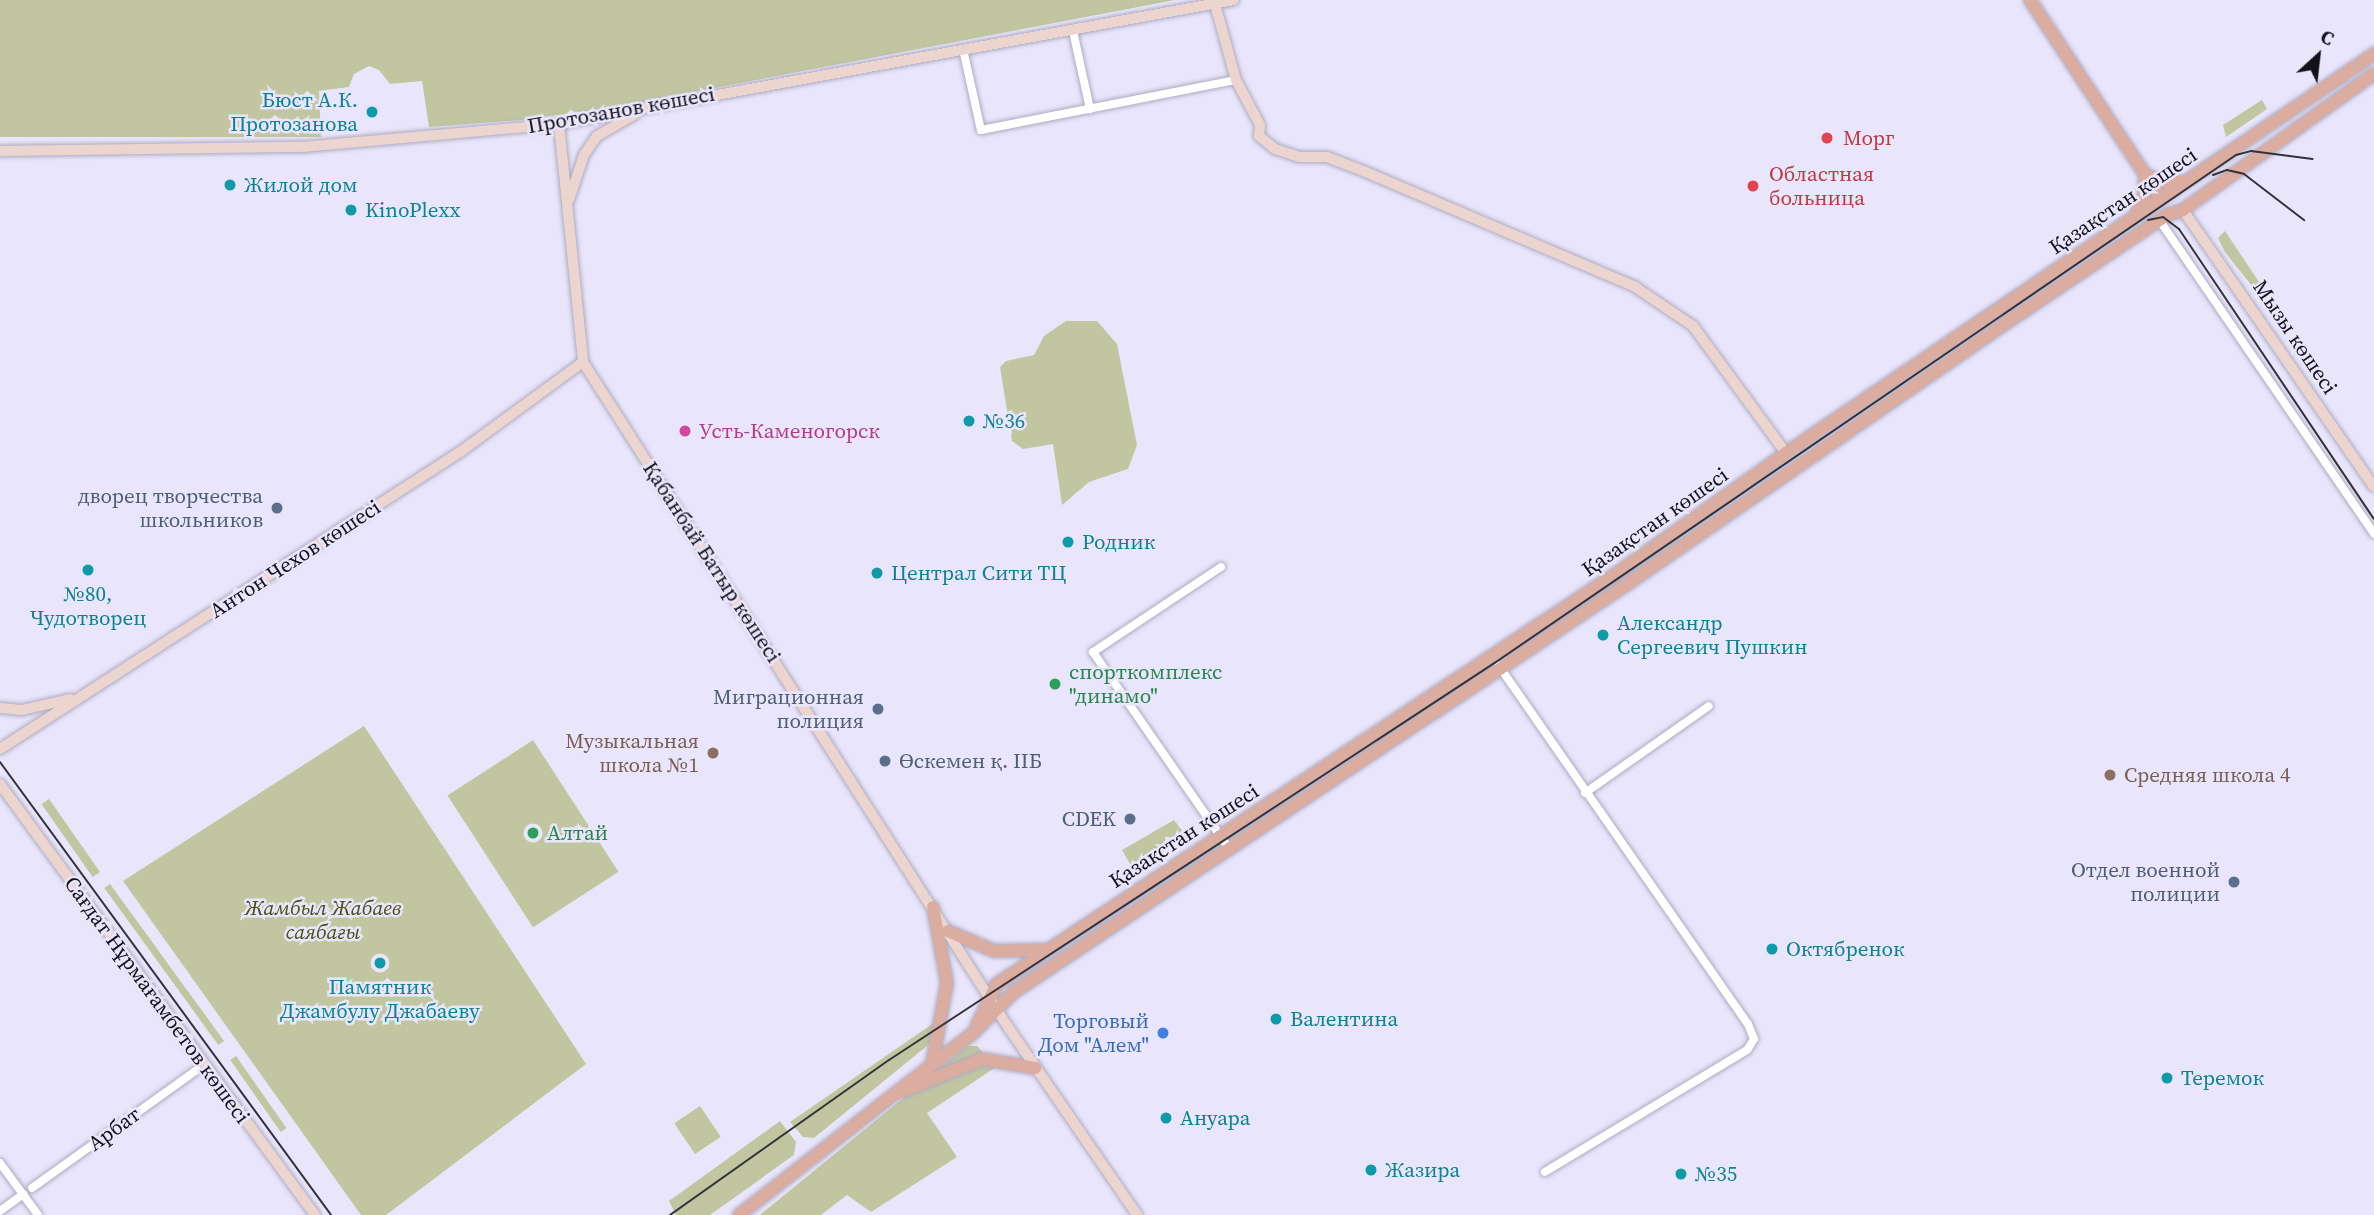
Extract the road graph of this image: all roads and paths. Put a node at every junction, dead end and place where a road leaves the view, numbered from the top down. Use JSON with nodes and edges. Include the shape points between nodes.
{"nodes":[{"id":1,"x":1234,"y":0,"type":"edge"},
{"id":2,"x":2030,"y":0,"type":"edge"},
{"id":3,"x":1215,"y":4,"type":"junction"},
{"id":4,"x":1073,"y":31,"type":"junction"},
{"id":5,"x":962,"y":49,"type":"junction"},
{"id":6,"x":2374,"y":54,"type":"edge"},
{"id":7,"x":2374,"y":74,"type":"edge"},
{"id":8,"x":1236,"y":80,"type":"junction"},
{"id":9,"x":2298,"y":106,"type":"junction"},
{"id":10,"x":650,"y":107,"type":"junction"},
{"id":11,"x":1090,"y":109,"type":"junction"},
{"id":12,"x":2307,"y":120,"type":"junction"},
{"id":13,"x":559,"y":124,"type":"junction"},
{"id":14,"x":0,"y":151,"type":"edge"},
{"id":15,"x":2144,"y":174,"type":"junction"},
{"id":16,"x":2186,"y":182,"type":"junction"},
{"id":17,"x":2161,"y":199,"type":"junction"},
{"id":18,"x":567,"y":206,"type":"junction"},
{"id":19,"x":2183,"y":209,"type":"junction"},
{"id":20,"x":2135,"y":216,"type":"junction"},
{"id":21,"x":2160,"y":221,"type":"junction"},
{"id":22,"x":2003,"y":306,"type":"junction"},
{"id":23,"x":2012,"y":319,"type":"junction"},
{"id":24,"x":583,"y":362,"type":"junction"},
{"id":25,"x":1786,"y":453,"type":"junction"},
{"id":26,"x":1798,"y":467,"type":"junction"},
{"id":27,"x":2374,"y":487,"type":"edge"},
{"id":28,"x":2374,"y":534,"type":"edge"},
{"id":29,"x":1220,"y":567,"type":"dead end"},
{"id":30,"x":1491,"y":655,"type":"junction"},
{"id":31,"x":1500,"y":669,"type":"junction"},
{"id":32,"x":76,"y":698,"type":"junction"},
{"id":33,"x":1709,"y":706,"type":"dead end"},
{"id":34,"x":0,"y":708,"type":"edge"},
{"id":35,"x":1405,"y":711,"type":"junction"},
{"id":36,"x":1415,"y":726,"type":"junction"},
{"id":37,"x":0,"y":749,"type":"edge"},
{"id":38,"x":0,"y":784,"type":"edge"},
{"id":39,"x":1585,"y":793,"type":"junction"},
{"id":40,"x":1220,"y":835,"type":"junction"},
{"id":41,"x":1230,"y":850,"type":"junction"},
{"id":42,"x":933,"y":907,"type":"junction"},
{"id":43,"x":948,"y":931,"type":"junction"},
{"id":44,"x":1046,"y":950,"type":"junction"},
{"id":45,"x":990,"y":998,"type":"junction"},
{"id":46,"x":998,"y":1010,"type":"junction"},
{"id":47,"x":975,"y":1031,"type":"junction"},
{"id":48,"x":932,"y":1064,"type":"junction"},
{"id":49,"x":197,"y":1070,"type":"dead end"},
{"id":50,"x":1039,"y":1073,"type":"junction"},
{"id":51,"x":897,"y":1093,"type":"junction"},
{"id":52,"x":0,"y":1163,"type":"edge"},
{"id":53,"x":1545,"y":1172,"type":"dead end"},
{"id":54,"x":32,"y":1188,"type":"dead end"},
{"id":55,"x":23,"y":1194,"type":"junction"},
{"id":56,"x":0,"y":1211,"type":"edge"},
{"id":57,"x":38,"y":1215,"type":"edge"},
{"id":58,"x":315,"y":1215,"type":"edge"},
{"id":59,"x":739,"y":1215,"type":"edge"},
{"id":60,"x":1137,"y":1215,"type":"edge"}],
"edges":[{"from":1,"to":3,"type":"street","name":"Протозанов көшесі"},
{"from":2,"to":15,"type":"main road"},
{"from":3,"to":4,"type":"street","name":"Протозанов көшесі"},
{"from":3,"to":8,"type":"street"},
{"from":4,"to":5,"type":"street","name":"Протозанов көшесі"},
{"from":4,"to":11,"type":"street"},
{"from":5,"to":10,"type":"street","name":"Протозанов көшесі"},
{"from":5,"to":11,"type":"street","via":[[981,130]]},
{"from":6,"to":9,"type":"main road","name":"Қазақстан көшесі"},
{"from":7,"to":12,"type":"main road","name":"Қазақстан көшесі"},
{"from":8,"to":11,"type":"street"},
{"from":8,"to":25,"type":"street","via":[[1261,125],[1259,136],[1275,149],[1299,157],[1326,158],[1366,172],[1635,286],[1693,326]]},
{"from":9,"to":12,"type":"main road"},
{"from":9,"to":16,"type":"main road","name":"Қазақстан көшесі"},
{"from":10,"to":13,"type":"street","name":"Протозанов көшесі"},
{"from":10,"to":18,"type":"street","via":[[597,136],[584,155]]},
{"from":12,"to":19,"type":"main road","name":"Қазақстан көшесі"},
{"from":13,"to":14,"type":"street","name":"Протозанов көшесі","via":[[302,147]]},
{"from":13,"to":18,"type":"street"},
{"from":15,"to":16,"type":"main road","via":[[2162,182]]},
{"from":15,"to":17,"type":"main road"},
{"from":15,"to":20,"type":"main road","via":[[2144,198]]},
{"from":16,"to":17,"type":"main road","name":"Қазақстан көшесі"},
{"from":17,"to":19,"type":"main road"},
{"from":17,"to":20,"type":"main road","name":"Қазақстан көшесі"},
{"from":18,"to":24,"type":"street"},
{"from":19,"to":21,"type":"main road","name":"Қазақстан көшесі"},
{"from":19,"to":27,"type":"street","name":"Мызы көшесі"},
{"from":20,"to":22,"type":"main road","name":"Қазақстан көшесі"},
{"from":21,"to":23,"type":"main road","name":"Қазақстан көшесі"},
{"from":21,"to":28,"type":"street"},
{"from":22,"to":23,"type":"main road"},
{"from":22,"to":25,"type":"main road","name":"Қазақстан көшесі"},
{"from":23,"to":26,"type":"main road","name":"Қазақстан көшесі"},
{"from":24,"to":32,"type":"street","name":"Антон Чехов көшесі","via":[[460,452]]},
{"from":24,"to":42,"type":"street","name":"Қабанбай Батыр көшесі"},
{"from":25,"to":26,"type":"main road"},
{"from":25,"to":30,"type":"main road","name":"Қазақстан көшесі","via":[[1620,571]]},
{"from":26,"to":31,"type":"main road","name":"Қазақстан көшесі"},
{"from":29,"to":40,"type":"street","via":[[1093,652]]},
{"from":30,"to":31,"type":"street"},
{"from":30,"to":35,"type":"main road","name":"Қазақстан көшесі"},
{"from":31,"to":36,"type":"main road","name":"Қазақстан көшесі"},
{"from":31,"to":39,"type":"street"},
{"from":32,"to":34,"type":"street","via":[[22,710]]},
{"from":32,"to":37,"type":"street","name":"Антон Чехов көшесі"},
{"from":33,"to":39,"type":"street"},
{"from":35,"to":36,"type":"main road"},
{"from":35,"to":40,"type":"main road","name":"Қазақстан көшесі"},
{"from":36,"to":41,"type":"main road","name":"Қазақстан көшесі"},
{"from":38,"to":58,"type":"street","name":"Сағдат Нұрмағамбетов көшесі"},
{"from":39,"to":53,"type":"street","via":[[1748,1024],[1754,1039],[1747,1050]]},
{"from":40,"to":41,"type":"street"},
{"from":40,"to":44,"type":"main road","name":"Қазақстан көшесі"},
{"from":41,"to":46,"type":"main road","name":"Қазақстан көшесі","via":[[1015,991]]},
{"from":42,"to":43,"type":"street","name":"Қабанбай Батыр көшесі"},
{"from":42,"to":48,"type":"main road","via":[[947,983]]},
{"from":43,"to":44,"type":"main road","via":[[994,951]]},
{"from":43,"to":45,"type":"street","name":"Қабанбай Батыр көшесі"},
{"from":44,"to":45,"type":"main road","name":"Қазақстан көшесі","via":[[997,984]]},
{"from":45,"to":46,"type":"street","name":"Қабанбай Батыр көшесі"},
{"from":45,"to":47,"type":"main road","name":"Қазақстан көшесі"},
{"from":46,"to":47,"type":"main road","name":"Қазақстан көшесі"},
{"from":46,"to":50,"type":"street","name":"Қабанбай Батыр көшесі"},
{"from":47,"to":48,"type":"main road","name":"Қазақстан көшесі"},
{"from":48,"to":51,"type":"main road","name":"Қазақстан көшесі"},
{"from":49,"to":54,"type":"street","name":"Арбат"},
{"from":50,"to":51,"type":"main road","via":[[982,1059]]},
{"from":50,"to":60,"type":"street"},
{"from":51,"to":59,"type":"main road","name":"Қазақстан көшесі"},
{"from":52,"to":55,"type":"street"},
{"from":55,"to":56,"type":"street"},
{"from":55,"to":57,"type":"street"}]}
